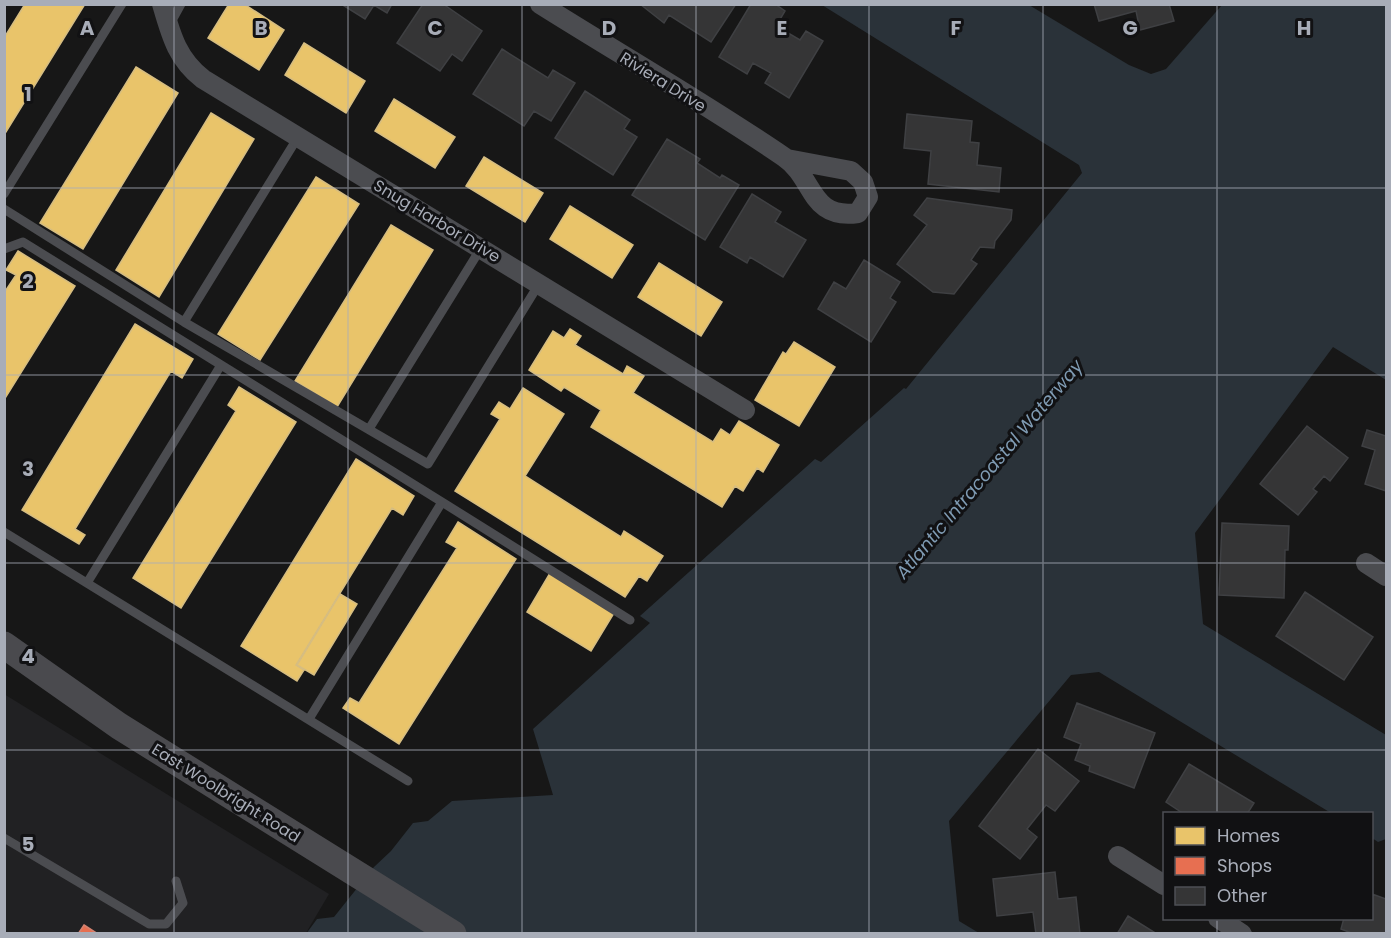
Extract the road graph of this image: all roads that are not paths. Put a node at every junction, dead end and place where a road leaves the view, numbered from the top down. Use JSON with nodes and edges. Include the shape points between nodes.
{"nodes":[{"id":1,"x":122,"y":4,"type":"edge"},
{"id":2,"x":162,"y":4,"type":"edge"},
{"id":3,"x":182,"y":4,"type":"edge"},
{"id":4,"x":540,"y":4,"type":"edge"},
{"id":5,"x":168,"y":26,"type":"junction"},
{"id":6,"x":298,"y":136,"type":"junction"},
{"id":7,"x":787,"y":159,"type":"dead end"},
{"id":8,"x":4,"y":194,"type":"edge"},
{"id":9,"x":4,"y":209,"type":"edge"},
{"id":10,"x":481,"y":248,"type":"junction"},
{"id":11,"x":4,"y":249,"type":"edge"},
{"id":12,"x":539,"y":284,"type":"junction"},
{"id":13,"x":184,"y":322,"type":"junction"},
{"id":14,"x":221,"y":365,"type":"junction"},
{"id":15,"x":745,"y":410,"type":"dead end"},
{"id":16,"x":369,"y":429,"type":"junction"},
{"id":17,"x":442,"y":502,"type":"junction"},
{"id":18,"x":4,"y":531,"type":"edge"},
{"id":19,"x":1366,"y":563,"type":"dead end"},
{"id":20,"x":1386,"y":576,"type":"edge"},
{"id":21,"x":87,"y":583,"type":"junction"},
{"id":22,"x":630,"y":620,"type":"dead end"},
{"id":23,"x":4,"y":645,"type":"edge"},
{"id":24,"x":309,"y":719,"type":"junction"},
{"id":25,"x":408,"y":781,"type":"dead end"},
{"id":26,"x":4,"y":838,"type":"edge"},
{"id":27,"x":1118,"y":856,"type":"dead end"},
{"id":28,"x":176,"y":881,"type":"dead end"},
{"id":29,"x":1163,"y":884,"type":"edge"},
{"id":30,"x":1221,"y":920,"type":"edge"},
{"id":31,"x":453,"y":933,"type":"edge"},
{"id":32,"x":1242,"y":933,"type":"edge"}],
"edges":[{"from":1,"to":8,"type":"lane"},
{"from":2,"to":5,"type":"street","name":"Snug Harbor Drive"},
{"from":3,"to":5,"type":"lane"},
{"from":4,"to":7,"type":"street","name":"Riviera Drive"},
{"from":5,"to":6,"type":"street","name":"Snug Harbor Drive","via":[[187,66]]},
{"from":6,"to":10,"type":"street","name":"Snug Harbor Drive"},
{"from":6,"to":13,"type":"lane"},
{"from":9,"to":13,"type":"lane"},
{"from":10,"to":12,"type":"street","name":"Snug Harbor Drive"},
{"from":10,"to":16,"type":"lane"},
{"from":11,"to":14,"type":"lane","via":[[23,242]]},
{"from":12,"to":15,"type":"street","name":"Snug Harbor Drive"},
{"from":12,"to":16,"type":"lane","via":[[428,464]]},
{"from":13,"to":16,"type":"lane"},
{"from":14,"to":17,"type":"lane"},
{"from":14,"to":21,"type":"lane"},
{"from":17,"to":22,"type":"lane"},
{"from":17,"to":24,"type":"lane"},
{"from":18,"to":21,"type":"lane"},
{"from":19,"to":20,"type":"street"},
{"from":21,"to":24,"type":"lane"},
{"from":23,"to":31,"type":"main road","name":"East Woolbright Road","via":[[119,726]]},
{"from":24,"to":25,"type":"lane"},
{"from":26,"to":28,"type":"lane","via":[[149,924],[166,924],[183,903]]},
{"from":27,"to":29,"type":"street"},
{"from":30,"to":32,"type":"street"}]}
